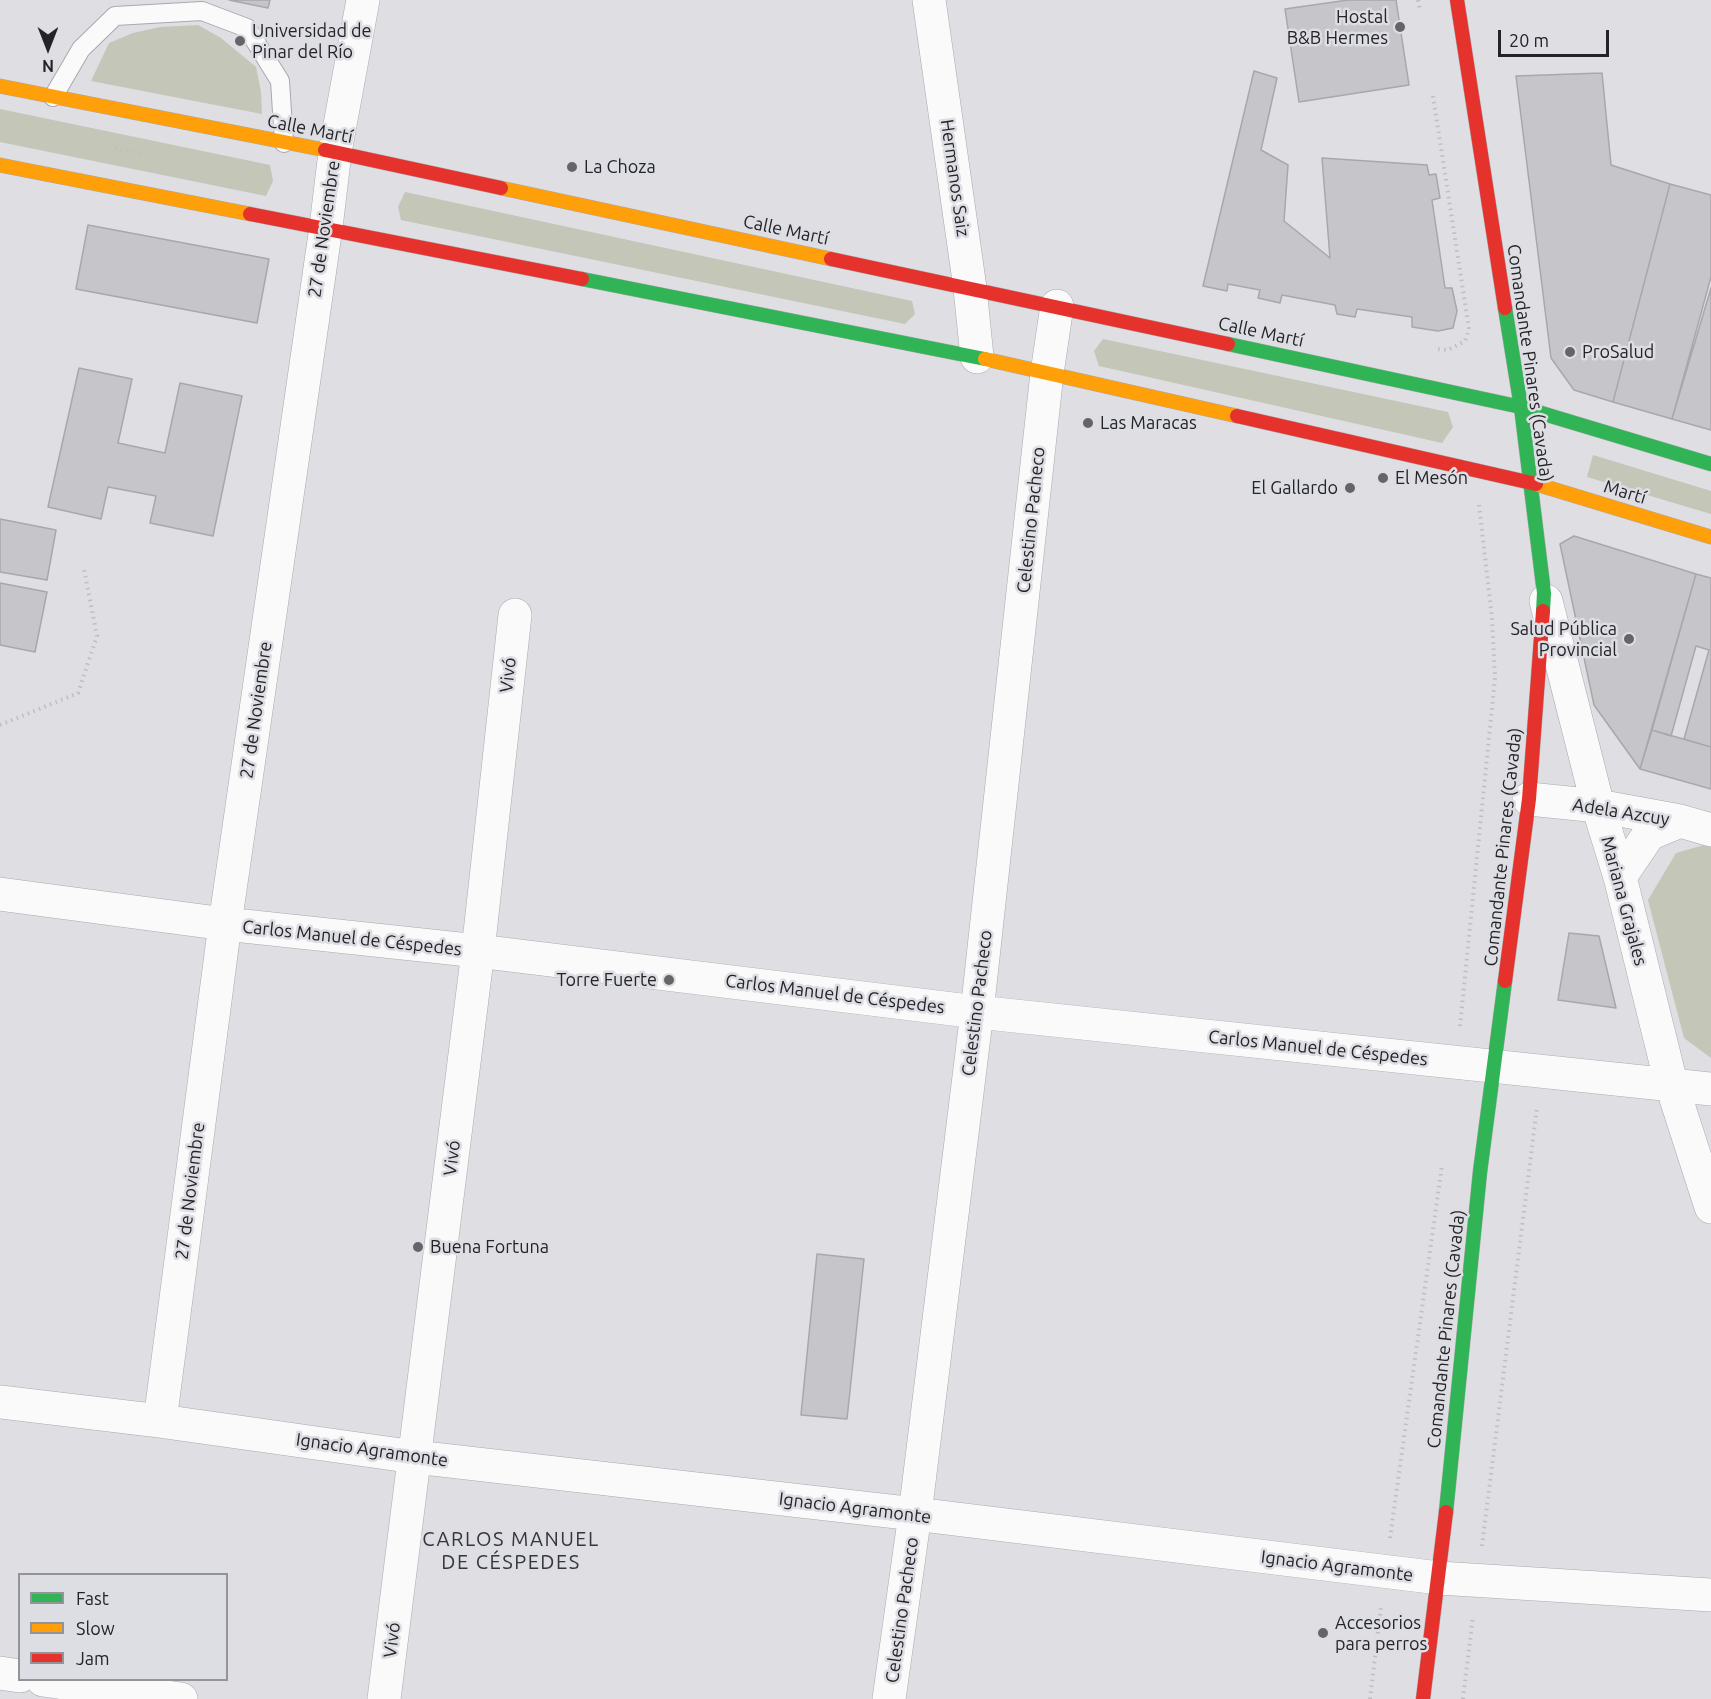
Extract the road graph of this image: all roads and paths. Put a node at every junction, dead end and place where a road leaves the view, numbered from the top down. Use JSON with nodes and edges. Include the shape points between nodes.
{"nodes":[{"id":1,"x":363,"y":0,"type":"edge"},
{"id":2,"x":929,"y":0,"type":"edge"},
{"id":3,"x":1418,"y":0,"type":"edge"},
{"id":4,"x":1457,"y":0,"type":"edge"},
{"id":5,"x":1420,"y":12,"type":"dead end"},
{"id":6,"x":0,"y":86,"type":"edge"},
{"id":7,"x":1433,"y":94,"type":"dead end"},
{"id":8,"x":53,"y":96,"type":"junction"},
{"id":9,"x":285,"y":142,"type":"junction"},
{"id":10,"x":335,"y":152,"type":"junction"},
{"id":11,"x":0,"y":165,"type":"edge"},
{"id":12,"x":326,"y":227,"type":"junction"},
{"id":13,"x":970,"y":288,"type":"junction"},
{"id":14,"x":1057,"y":306,"type":"junction"},
{"id":15,"x":1431,"y":349,"type":"dead end"},
{"id":16,"x":977,"y":357,"type":"junction"},
{"id":17,"x":1047,"y":373,"type":"junction"},
{"id":18,"x":1521,"y":407,"type":"junction"},
{"id":19,"x":1711,"y":464,"type":"edge"},
{"id":20,"x":1529,"y":482,"type":"junction"},
{"id":21,"x":1711,"y":537,"type":"edge"},
{"id":22,"x":84,"y":569,"type":"dead end"},
{"id":23,"x":1544,"y":593,"type":"junction"},
{"id":24,"x":515,"y":615,"type":"dead end"},
{"id":25,"x":0,"y":725,"type":"edge"},
{"id":26,"x":1529,"y":799,"type":"junction"},
{"id":27,"x":1598,"y":806,"type":"junction"},
{"id":28,"x":1696,"y":826,"type":"edge"},
{"id":29,"x":1620,"y":877,"type":"junction"},
{"id":30,"x":0,"y":894,"type":"edge"},
{"id":31,"x":225,"y":924,"type":"junction"},
{"id":32,"x":478,"y":951,"type":"junction"},
{"id":33,"x":977,"y":1012,"type":"junction"},
{"id":34,"x":1494,"y":1067,"type":"junction"},
{"id":35,"x":1541,"y":1072,"type":"junction"},
{"id":36,"x":1671,"y":1083,"type":"junction"},
{"id":37,"x":1711,"y":1089,"type":"edge"},
{"id":38,"x":1711,"y":1207,"type":"edge"},
{"id":39,"x":0,"y":1402,"type":"edge"},
{"id":40,"x":160,"y":1421,"type":"junction"},
{"id":41,"x":415,"y":1457,"type":"junction"},
{"id":42,"x":915,"y":1515,"type":"junction"},
{"id":43,"x":1439,"y":1578,"type":"junction"},
{"id":44,"x":1477,"y":1582,"type":"junction"},
{"id":45,"x":1711,"y":1595,"type":"edge"},
{"id":46,"x":0,"y":1673,"type":"edge"},
{"id":47,"x":18,"y":1676,"type":"edge"},
{"id":48,"x":50,"y":1681,"type":"edge"},
{"id":49,"x":181,"y":1699,"type":"edge"},
{"id":50,"x":384,"y":1699,"type":"edge"},
{"id":51,"x":889,"y":1699,"type":"edge"},
{"id":52,"x":1423,"y":1699,"type":"edge"},
{"id":53,"x":1463,"y":1699,"type":"edge"}],
"edges":[{"from":1,"to":10,"type":"street","name":"27 de Noviembre"},
{"from":2,"to":13,"type":"street","name":"Hermanos Saiz"},
{"from":3,"to":5,"type":"path"},
{"from":4,"to":18,"type":"main road","name":"Comandante Pinares (Cavada)"},
{"from":6,"to":8,"type":"main road","name":"Calle Martí"},
{"from":7,"to":15,"type":"path","via":[[1469,329],[1465,341],[1448,350]]},
{"from":8,"to":9,"type":"main road","name":"Calle Martí"},
{"from":8,"to":9,"type":"lane","via":[[81,49],[115,16],[202,11],[247,28],[253,37],[280,81]]},
{"from":9,"to":10,"type":"main road","name":"Calle Martí"},
{"from":10,"to":12,"type":"street","name":"27 de Noviembre"},
{"from":10,"to":13,"type":"main road","name":"Calle Martí"},
{"from":11,"to":12,"type":"main road"},
{"from":12,"to":16,"type":"main road"},
{"from":12,"to":31,"type":"street","name":"27 de Noviembre"},
{"from":13,"to":14,"type":"main road","name":"Calle Martí"},
{"from":13,"to":16,"type":"street","name":"Hermanos Saiz"},
{"from":14,"to":17,"type":"street","name":"Celestino Pacheco"},
{"from":14,"to":18,"type":"main road","name":"Calle Martí"},
{"from":16,"to":17,"type":"main road"},
{"from":17,"to":20,"type":"main road"},
{"from":17,"to":33,"type":"street","name":"Celestino Pacheco"},
{"from":18,"to":19,"type":"main road","name":"Calle Martí"},
{"from":18,"to":20,"type":"main road","name":"Comandante Pinares (Cavada)"},
{"from":20,"to":21,"type":"main road","name":"Martí"},
{"from":20,"to":23,"type":"main road","name":"Comandante Pinares (Cavada)"},
{"from":22,"to":25,"type":"path","via":[[98,636],[78,693]]},
{"from":23,"to":26,"type":"main road","name":"Comandante Pinares (Cavada)"},
{"from":23,"to":27,"type":"street","name":"Mariana Grajales"},
{"from":24,"to":32,"type":"street","name":"Vivó"},
{"from":26,"to":27,"type":"street","name":"Adela Azcuy"},
{"from":26,"to":34,"type":"main road","name":"Comandante Pinares (Cavada)"},
{"from":27,"to":28,"type":"street","name":"Adela Azcuy"},
{"from":27,"to":29,"type":"street","name":"Mariana Grajales"},
{"from":28,"to":29,"type":"street","via":[[1649,834]]},
{"from":29,"to":36,"type":"street","name":"Mariana Grajales"},
{"from":30,"to":31,"type":"street","name":"Carlos Manuel de Céspedes"},
{"from":31,"to":32,"type":"street","name":"Carlos Manuel de Céspedes"},
{"from":31,"to":40,"type":"street","name":"27 de Noviembre"},
{"from":32,"to":33,"type":"street","name":"Carlos Manuel de Céspedes"},
{"from":32,"to":41,"type":"street","name":"Vivó"},
{"from":33,"to":34,"type":"street","name":"Carlos Manuel de Céspedes"},
{"from":33,"to":42,"type":"street","name":"Celestino Pacheco"},
{"from":34,"to":35,"type":"street","name":"Carlos Manuel de Céspedes"},
{"from":34,"to":43,"type":"main road","name":"Comandante Pinares (Cavada)"},
{"from":35,"to":36,"type":"street","name":"Carlos Manuel de Céspedes"},
{"from":35,"to":44,"type":"path"},
{"from":36,"to":37,"type":"street","name":"Carlos Manuel de Céspedes"},
{"from":36,"to":38,"type":"street","name":"Mariana Grajales"},
{"from":39,"to":40,"type":"street","name":"Ignacio Agramonte"},
{"from":40,"to":41,"type":"street","name":"Ignacio Agramonte"},
{"from":41,"to":42,"type":"street","name":"Ignacio Agramonte"},
{"from":41,"to":50,"type":"street","name":"Vivó"},
{"from":42,"to":43,"type":"street","name":"Ignacio Agramonte"},
{"from":42,"to":51,"type":"street","name":"Celestino Pacheco"},
{"from":43,"to":44,"type":"street","name":"Ignacio Agramonte"},
{"from":43,"to":52,"type":"main road","name":"Comandante Pinares (Cavada)"},
{"from":44,"to":45,"type":"street","name":"Ignacio Agramonte"},
{"from":44,"to":53,"type":"path"},
{"from":46,"to":47,"type":"street"},
{"from":48,"to":49,"type":"street"}]}
